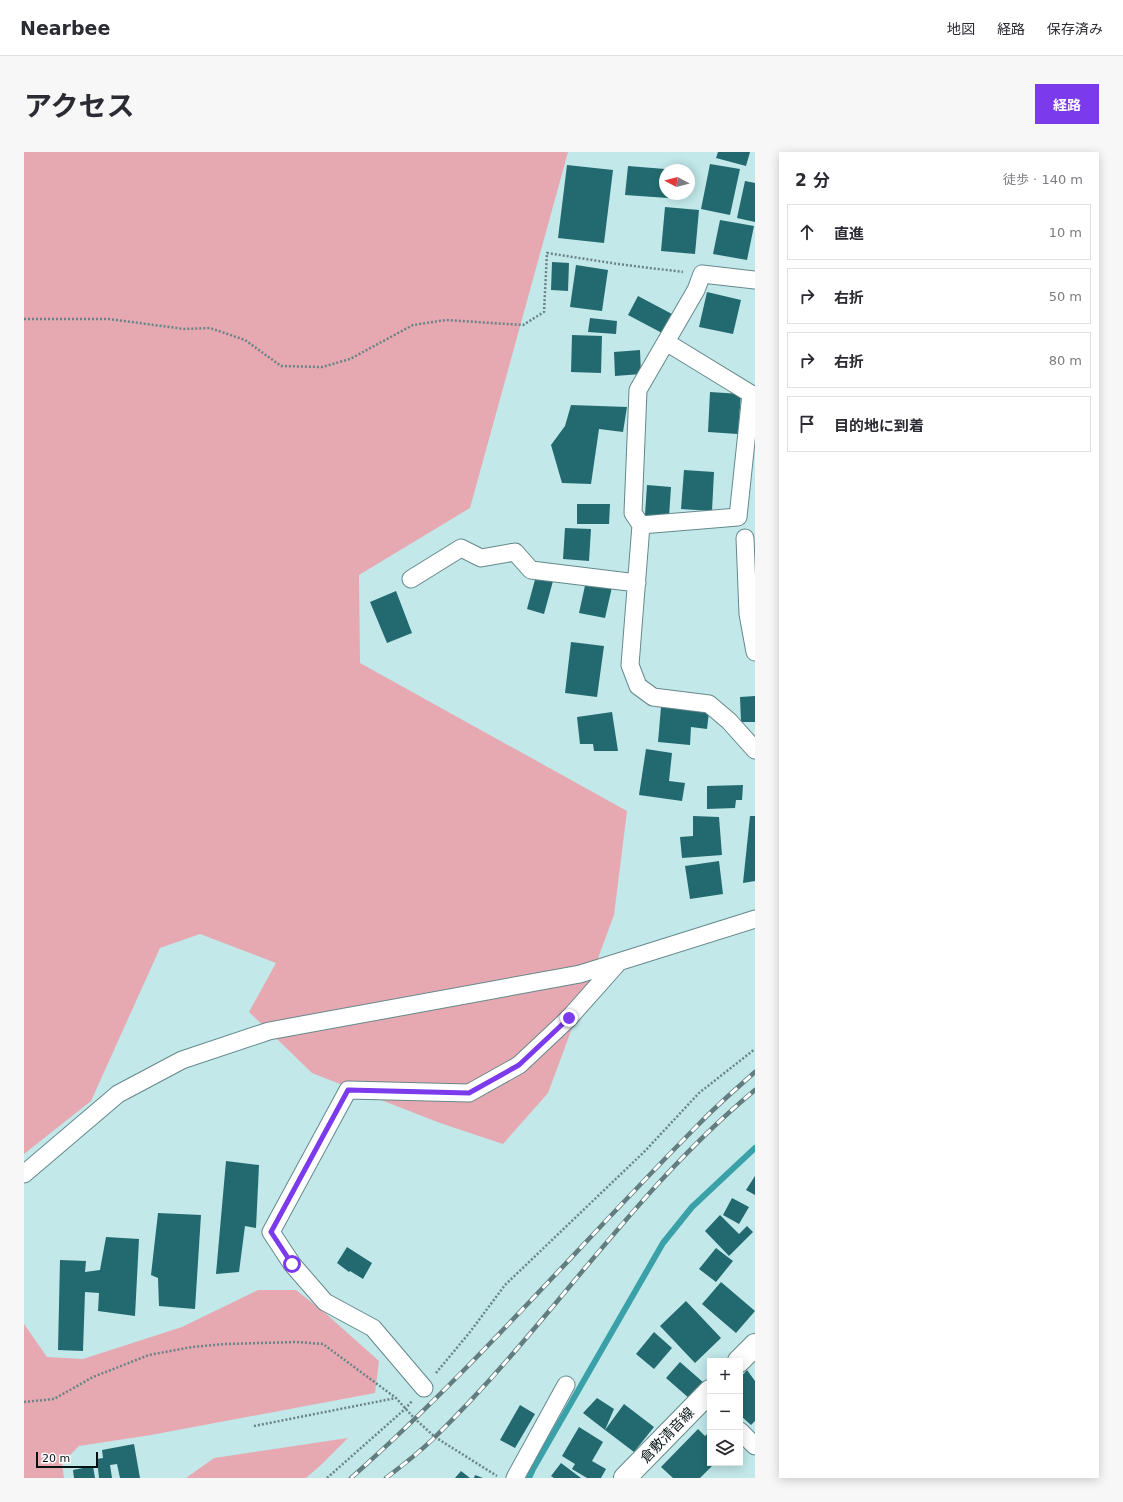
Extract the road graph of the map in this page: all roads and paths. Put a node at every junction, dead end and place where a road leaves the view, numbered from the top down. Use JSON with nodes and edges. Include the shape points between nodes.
{"nodes":[{"id":1,"x":702,"y":274,"type":"junction"},
{"id":2,"x":755,"y":280,"type":"edge"},
{"id":3,"x":24,"y":319,"type":"edge"},
{"id":4,"x":666,"y":342,"type":"junction"},
{"id":5,"x":753,"y":395,"type":"edge"},
{"id":6,"x":641,"y":524,"type":"junction"},
{"id":7,"x":745,"y":538,"type":"dead end"},
{"id":8,"x":411,"y":579,"type":"dead end"},
{"id":9,"x":637,"y":583,"type":"junction"},
{"id":10,"x":755,"y":652,"type":"edge"},
{"id":11,"x":755,"y":750,"type":"edge"},
{"id":12,"x":755,"y":920,"type":"edge"},
{"id":13,"x":617,"y":964,"type":"junction"},
{"id":14,"x":755,"y":1049,"type":"edge"},
{"id":15,"x":24,"y":1174,"type":"edge"},
{"id":16,"x":755,"y":1345,"type":"edge"},
{"id":17,"x":742,"y":1358,"type":"edge"},
{"id":18,"x":566,"y":1385,"type":"dead end"},
{"id":19,"x":424,"y":1388,"type":"junction"},
{"id":20,"x":707,"y":1397,"type":"edge"},
{"id":21,"x":396,"y":1398,"type":"junction"},
{"id":22,"x":24,"y":1402,"type":"edge"},
{"id":23,"x":405,"y":1409,"type":"junction"},
{"id":24,"x":254,"y":1426,"type":"dead end"},
{"id":25,"x":743,"y":1434,"type":"edge"},
{"id":26,"x":755,"y":1446,"type":"edge"},
{"id":27,"x":327,"y":1478,"type":"edge"},
{"id":28,"x":500,"y":1478,"type":"edge"},
{"id":29,"x":515,"y":1478,"type":"edge"},
{"id":30,"x":625,"y":1478,"type":"edge"}],
"edges":[{"from":1,"to":2,"type":"street"},
{"from":1,"to":3,"type":"path","via":[[546,253],[544,312],[523,325],[446,320],[413,326],[350,359],[322,367],[281,366],[245,340],[210,328],[184,329],[109,319]]},
{"from":1,"to":4,"type":"street","via":[[696,290]]},
{"from":4,"to":5,"type":"street"},
{"from":4,"to":6,"type":"street","via":[[638,390],[633,513]]},
{"from":5,"to":6,"type":"street","via":[[738,517]]},
{"from":6,"to":9,"type":"street"},
{"from":7,"to":10,"type":"street","via":[[748,614]]},
{"from":8,"to":9,"type":"street","via":[[460,548],[481,558],[515,552],[531,570]]},
{"from":9,"to":11,"type":"street","via":[[630,665],[638,686],[653,697],[709,704]]},
{"from":12,"to":13,"type":"street"},
{"from":13,"to":15,"type":"street","via":[[580,974],[269,1031],[182,1060],[118,1094]]},
{"from":13,"to":19,"type":"street","via":[[569,1018],[519,1065],[469,1093],[348,1090],[271,1232],[292,1264],[326,1302],[373,1328]]},
{"from":14,"to":19,"type":"path","via":[[699,1093],[645,1151],[505,1285]]},
{"from":16,"to":17,"type":"main road"},
{"from":18,"to":29,"type":"street"},
{"from":19,"to":23,"type":"path"},
{"from":20,"to":30,"type":"main road","name":"倉敷清音線"},
{"from":21,"to":22,"type":"path","via":[[324,1344],[297,1342],[192,1347],[149,1355],[93,1378],[54,1399]]},
{"from":21,"to":23,"type":"path"},
{"from":21,"to":24,"type":"path"},
{"from":23,"to":27,"type":"path"},
{"from":23,"to":28,"type":"path","via":[[435,1437]]},
{"from":25,"to":26,"type":"street"}]}
